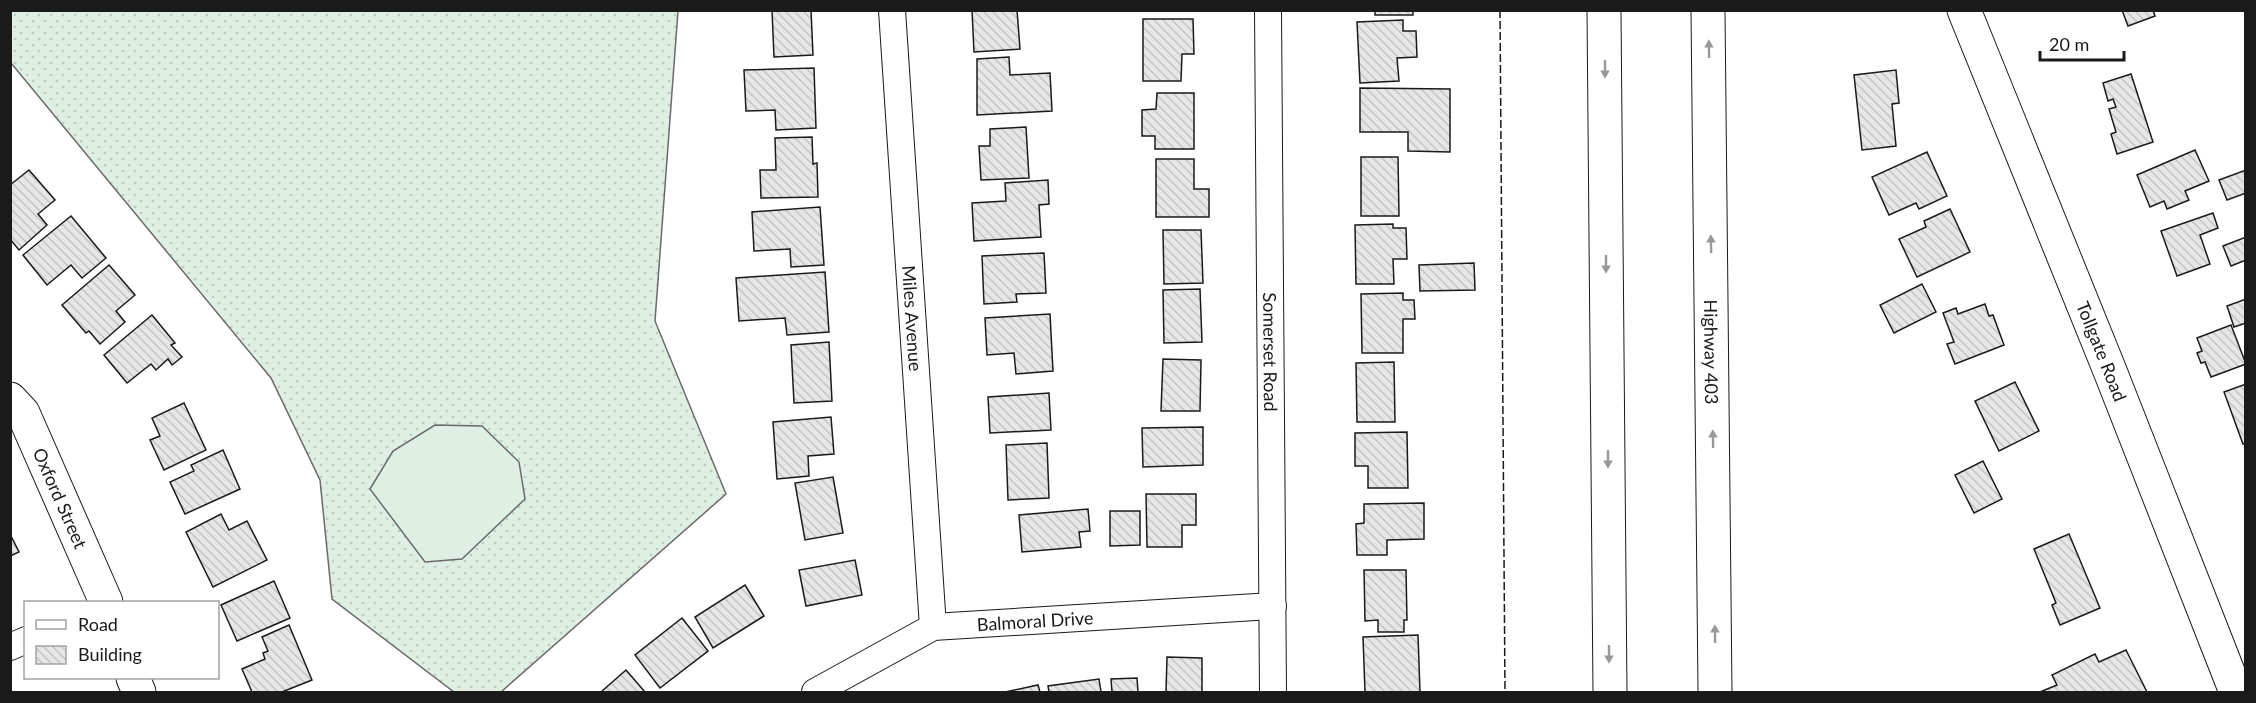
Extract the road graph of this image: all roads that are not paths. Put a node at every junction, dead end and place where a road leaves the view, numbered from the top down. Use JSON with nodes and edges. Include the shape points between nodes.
{"nodes":[{"id":1,"x":892,"y":10,"type":"edge"},
{"id":2,"x":1268,"y":10,"type":"edge"},
{"id":3,"x":1605,"y":10,"type":"edge"},
{"id":4,"x":1708,"y":10,"type":"edge"},
{"id":5,"x":1964,"y":10,"type":"edge"},
{"id":6,"x":10,"y":399,"type":"edge"},
{"id":7,"x":105,"y":601,"type":"edge"},
{"id":8,"x":1273,"y":606,"type":"junction"},
{"id":9,"x":933,"y":627,"type":"junction"},
{"id":10,"x":24,"y":641,"type":"edge"},
{"id":11,"x":10,"y":647,"type":"edge"},
{"id":12,"x":133,"y":679,"type":"edge"},
{"id":13,"x":139,"y":693,"type":"edge"},
{"id":14,"x":814,"y":693,"type":"edge"},
{"id":15,"x":1273,"y":693,"type":"edge"},
{"id":16,"x":1610,"y":693,"type":"edge"},
{"id":17,"x":1715,"y":693,"type":"edge"},
{"id":18,"x":2236,"y":693,"type":"edge"}],
"edges":[{"from":1,"to":9,"type":"street","name":"Miles Avenue"},
{"from":2,"to":8,"type":"street","name":"Somerset Road"},
{"from":3,"to":16,"type":"main road","one_way":true},
{"from":17,"to":4,"type":"main road","name":"Highway 403","one_way":true},
{"from":5,"to":18,"type":"main road","name":"Tollgate Road"},
{"from":6,"to":7,"type":"main road","name":"Oxford Street","via":[[23,413]]},
{"from":8,"to":9,"type":"street","name":"Balmoral Drive"},
{"from":8,"to":15,"type":"street","name":"Somerset Road"},
{"from":9,"to":14,"type":"street","name":"Balmoral Drive"},
{"from":10,"to":11,"type":"street"},
{"from":12,"to":13,"type":"main road"}]}
